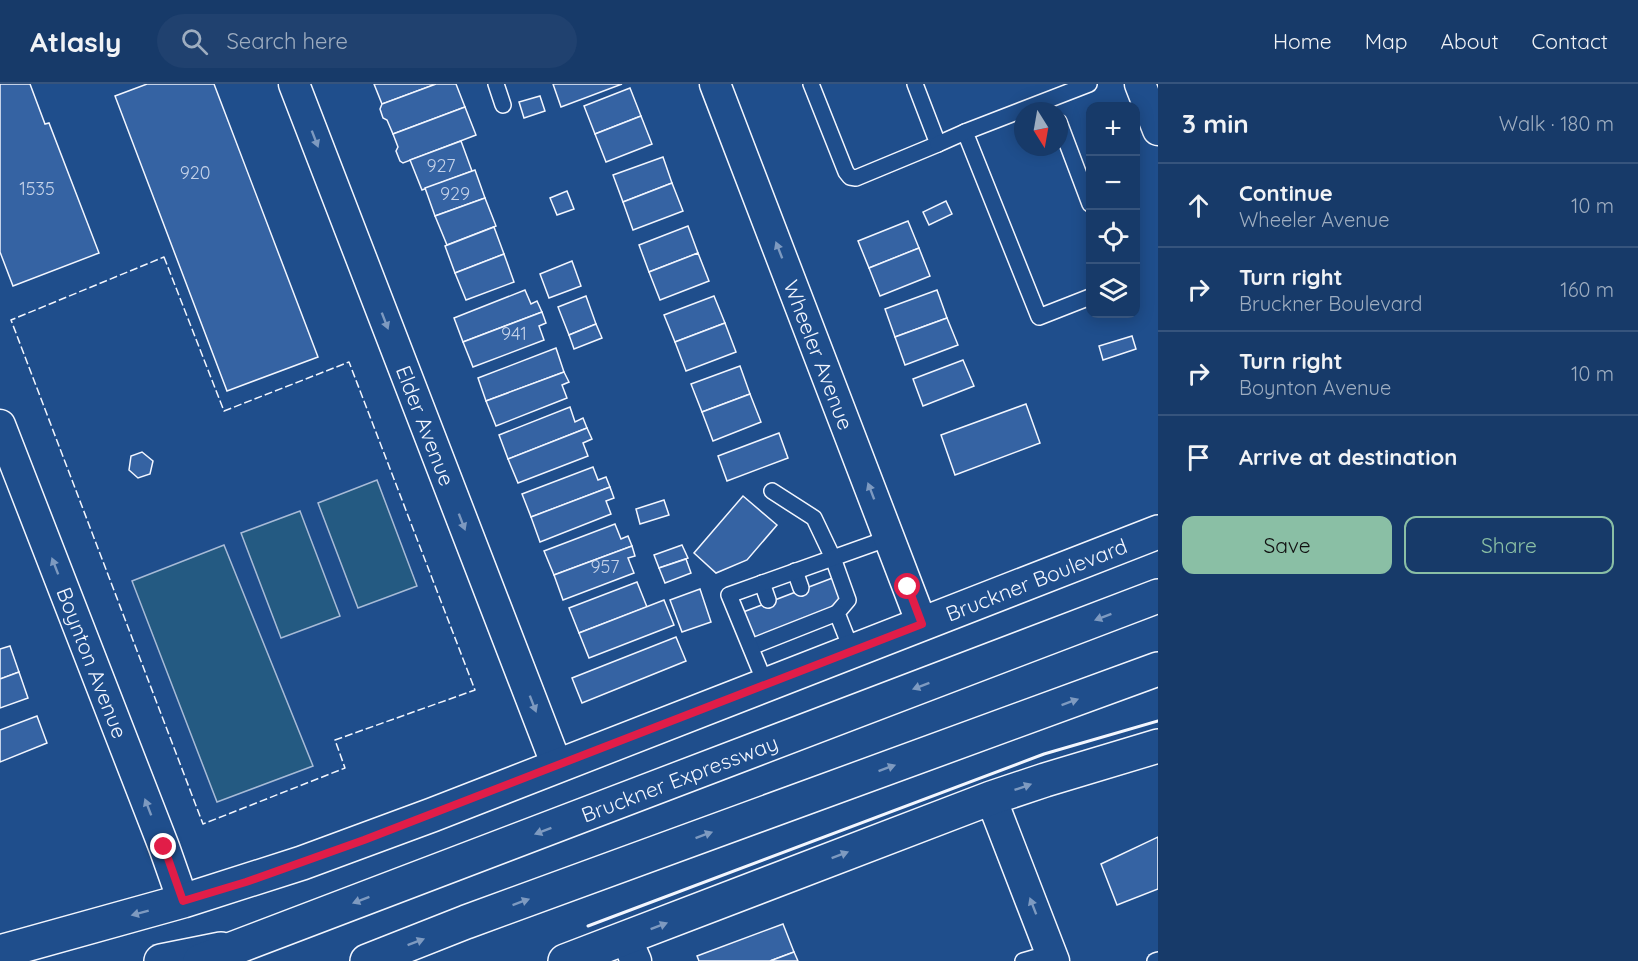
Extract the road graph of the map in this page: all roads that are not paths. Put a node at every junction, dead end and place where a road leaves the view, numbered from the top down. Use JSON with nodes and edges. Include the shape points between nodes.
{"nodes":[{"id":1,"x":294,"y":84,"type":"edge"},
{"id":2,"x":496,"y":84,"type":"edge"},
{"id":3,"x":715,"y":84,"type":"edge"},
{"id":4,"x":811,"y":84,"type":"edge"},
{"id":5,"x":915,"y":84,"type":"edge"},
{"id":6,"x":1089,"y":84,"type":"edge"},
{"id":7,"x":1140,"y":84,"type":"edge"},
{"id":8,"x":1057,"y":102,"type":"edge"},
{"id":9,"x":504,"y":105,"type":"dead end"},
{"id":10,"x":1014,"y":117,"type":"edge"},
{"id":11,"x":1158,"y":130,"type":"edge"},
{"id":12,"x":965,"y":132,"type":"junction"},
{"id":13,"x":938,"y":144,"type":"junction"},
{"id":14,"x":1068,"y":146,"type":"edge"},
{"id":15,"x":1086,"y":193,"type":"edge"},
{"id":16,"x":1086,"y":299,"type":"edge"},
{"id":17,"x":0,"y":425,"type":"edge"},
{"id":18,"x":772,"y":490,"type":"dead end"},
{"id":19,"x":1158,"y":532,"type":"edge"},
{"id":20,"x":889,"y":538,"type":"junction"},
{"id":21,"x":833,"y":558,"type":"junction"},
{"id":22,"x":795,"y":571,"type":"junction"},
{"id":23,"x":762,"y":583,"type":"junction"},
{"id":24,"x":801,"y":588,"type":"dead end"},
{"id":25,"x":1158,"y":596,"type":"edge"},
{"id":26,"x":768,"y":600,"type":"dead end"},
{"id":27,"x":837,"y":613,"type":"junction"},
{"id":28,"x":922,"y":624,"type":"junction"},
{"id":29,"x":751,"y":647,"type":"junction"},
{"id":30,"x":852,"y":651,"type":"junction"},
{"id":31,"x":1150,"y":675,"type":"edge"},
{"id":32,"x":766,"y":685,"type":"junction"},
{"id":33,"x":1158,"y":746,"type":"edge"},
{"id":34,"x":557,"y":766,"type":"junction"},
{"id":35,"x":991,"y":798,"type":"junction"},
{"id":36,"x":183,"y":901,"type":"junction"},
{"id":37,"x":246,"y":944,"type":"junction"},
{"id":38,"x":631,"y":950,"type":"edge"},
{"id":39,"x":0,"y":952,"type":"edge"},
{"id":40,"x":1043,"y":958,"type":"edge"},
{"id":41,"x":161,"y":961,"type":"edge"},
{"id":42,"x":200,"y":961,"type":"edge"},
{"id":43,"x":367,"y":961,"type":"edge"},
{"id":44,"x":565,"y":961,"type":"edge"}],
"edges":[{"from":1,"to":34,"type":"street","name":"Elder Avenue","one_way":true},
{"from":2,"to":9,"type":"lane"},
{"from":20,"to":3,"type":"street","name":"Wheeler Avenue","one_way":true},
{"from":4,"to":13,"type":"lane","via":[[850,177],[856,178]]},
{"from":5,"to":13,"type":"lane"},
{"from":6,"to":8,"type":"lane"},
{"from":7,"to":11,"type":"street"},
{"from":10,"to":12,"type":"lane"},
{"from":12,"to":13,"type":"lane"},
{"from":12,"to":16,"type":"lane","via":[[1039,317]]},
{"from":14,"to":15,"type":"lane"},
{"from":36,"to":17,"type":"street","name":"Boynton Avenue","one_way":true},
{"from":18,"to":21,"type":"lane","via":[[814,518]]},
{"from":19,"to":28,"type":"main road","name":"Bruckner Boulevard"},
{"from":20,"to":21,"type":"lane"},
{"from":20,"to":28,"type":"street","name":"Wheeler Avenue"},
{"from":21,"to":22,"type":"lane"},
{"from":21,"to":27,"type":"lane","via":[[848,600]]},
{"from":22,"to":23,"type":"lane"},
{"from":22,"to":24,"type":"lane"},
{"from":23,"to":26,"type":"lane"},
{"from":23,"to":29,"type":"lane","via":[[729,596]]},
{"from":25,"to":37,"type":"main road","name":"Bruckner Expressway","one_way":true},
{"from":27,"to":29,"type":"lane","via":[[812,619]]},
{"from":27,"to":30,"type":"lane"},
{"from":28,"to":30,"type":"main road","name":"Bruckner Boulevard"},
{"from":29,"to":32,"type":"lane"},
{"from":30,"to":32,"type":"main road","name":"Bruckner Boulevard"},
{"from":43,"to":31,"type":"main road","one_way":true},
{"from":32,"to":34,"type":"main road","name":"Bruckner Boulevard"},
{"from":35,"to":33,"type":"main road","one_way":true},
{"from":34,"to":36,"type":"main road","name":"Bruckner Boulevard","via":[[312,860]]},
{"from":38,"to":35,"type":"main road","one_way":true},
{"from":40,"to":35,"type":"street","one_way":true},
{"from":36,"to":39,"type":"main road","name":"Bruckner Boulevard","one_way":true},
{"from":37,"to":41,"type":"main road"},
{"from":37,"to":42,"type":"main road","name":"Bruckner Expressway"},
{"from":38,"to":44,"type":"main road"}]}
